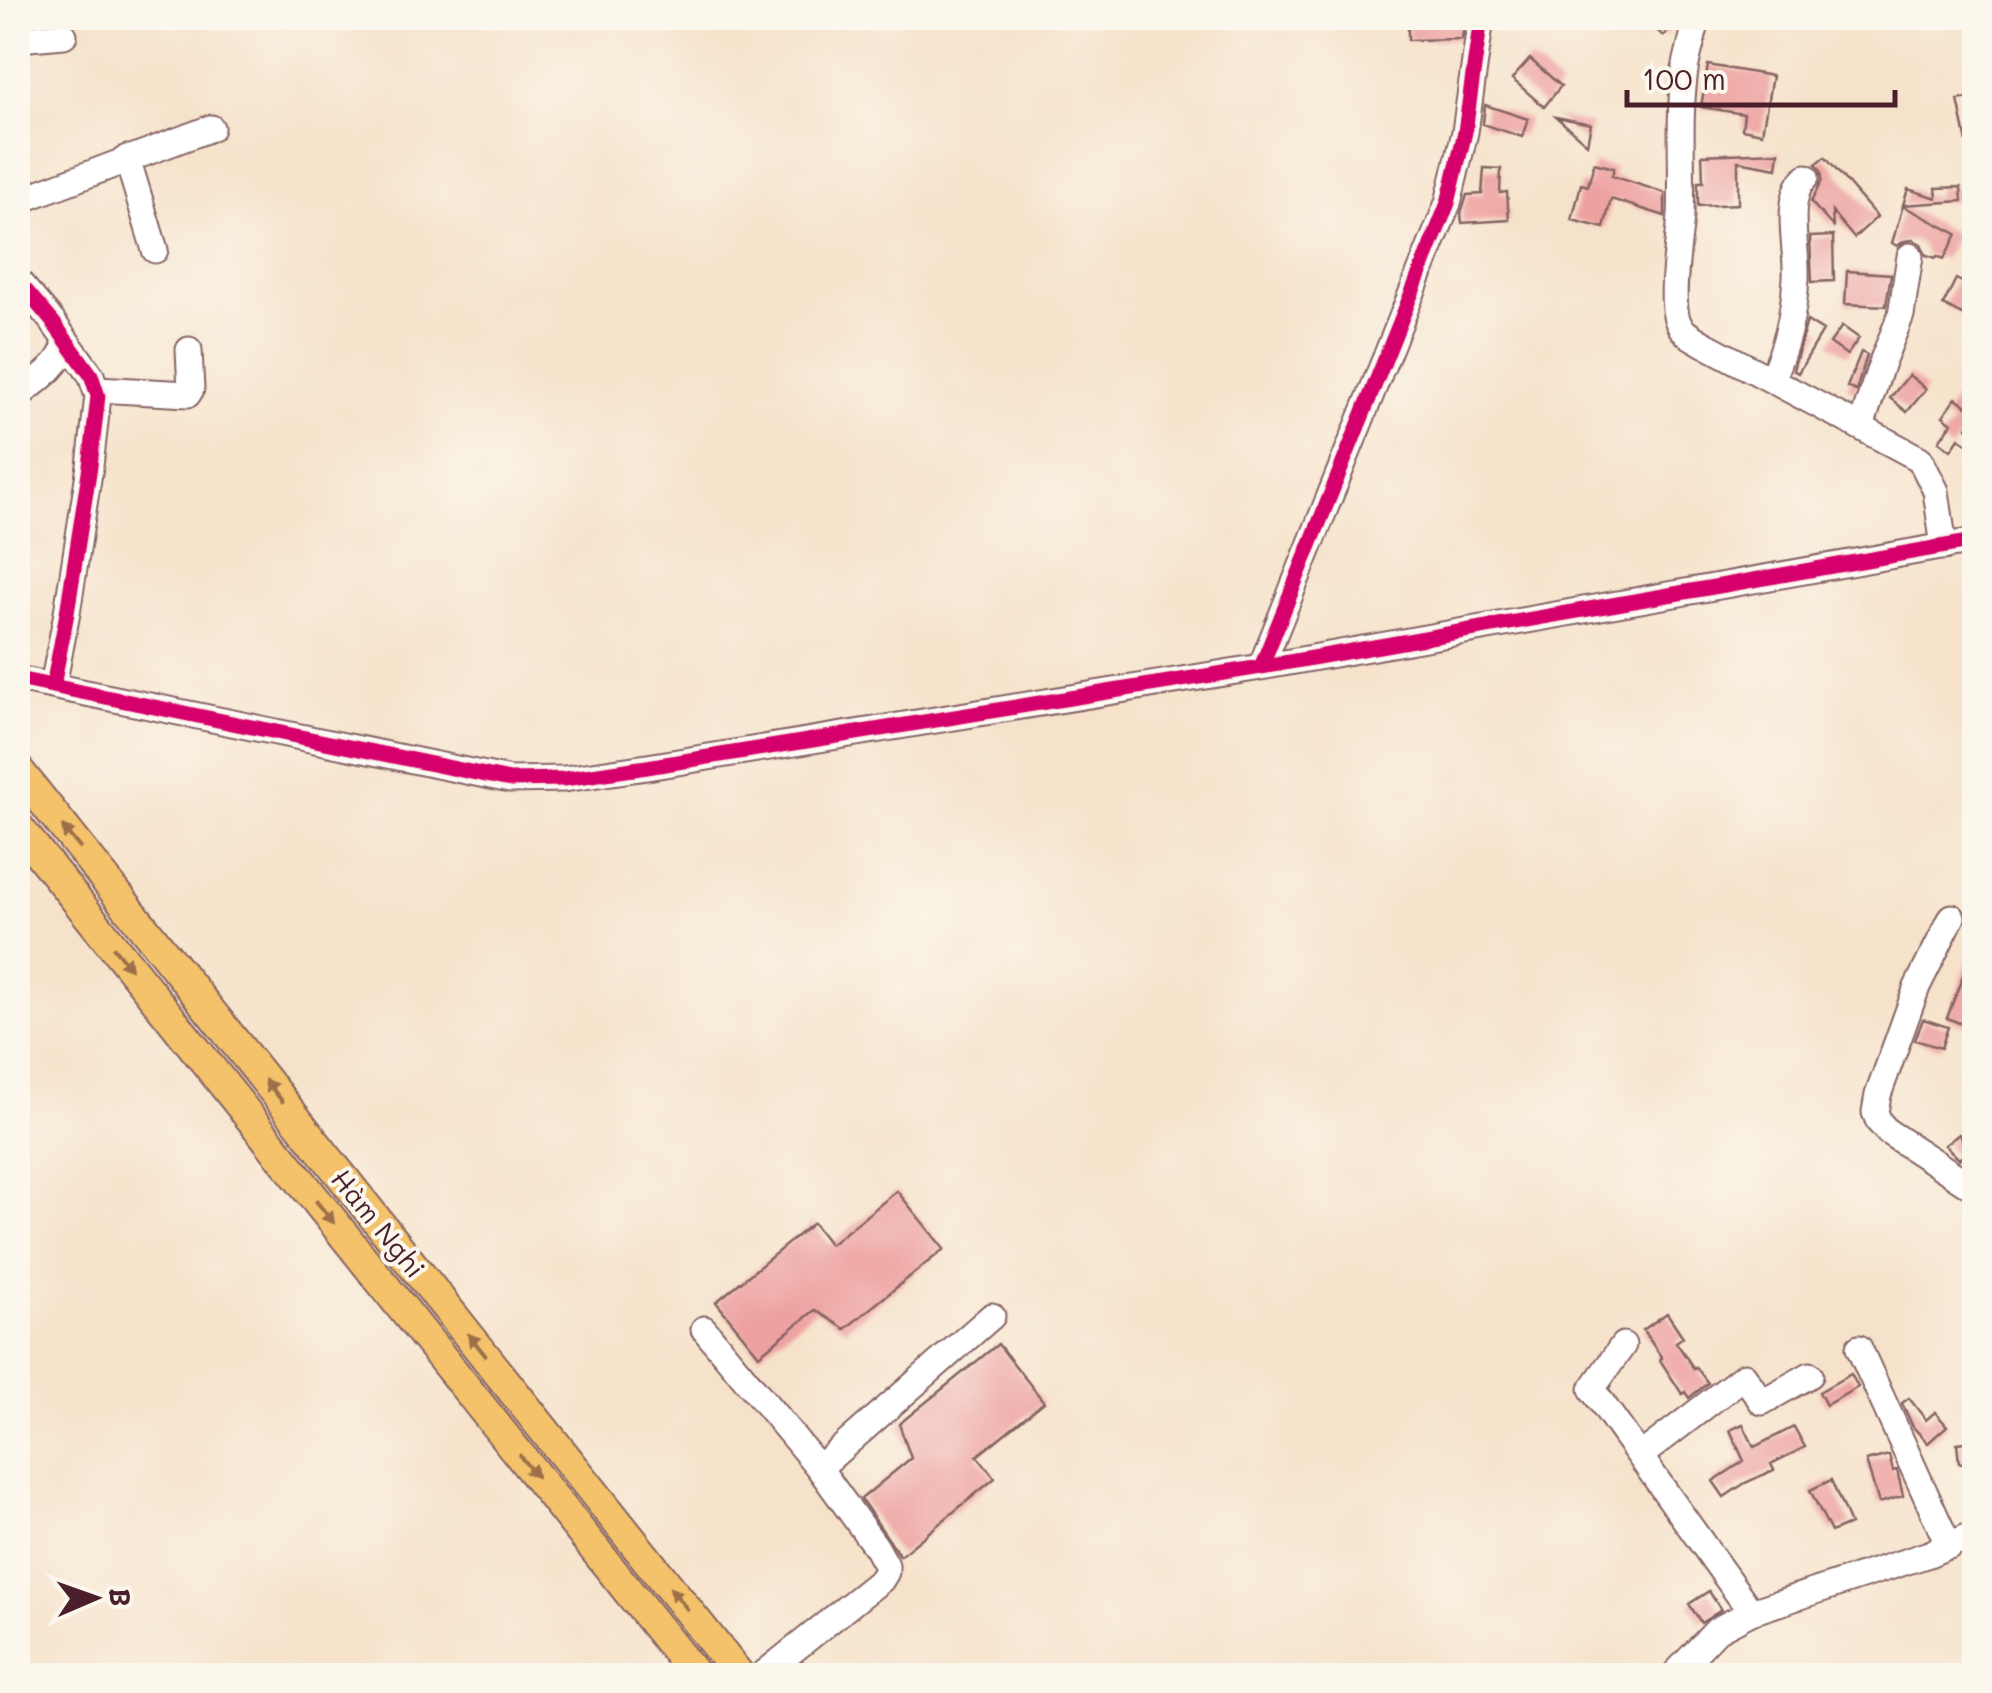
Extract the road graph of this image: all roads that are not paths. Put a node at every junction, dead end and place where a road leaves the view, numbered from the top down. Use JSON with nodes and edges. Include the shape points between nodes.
{"nodes":[{"id":1,"x":1480,"y":18,"type":"edge"},
{"id":2,"x":1697,"y":18,"type":"edge"},
{"id":3,"x":64,"y":35,"type":"dead end"},
{"id":4,"x":18,"y":39,"type":"edge"},
{"id":5,"x":210,"y":128,"type":"dead end"},
{"id":6,"x":127,"y":158,"type":"junction"},
{"id":7,"x":1806,"y":177,"type":"dead end"},
{"id":8,"x":18,"y":201,"type":"edge"},
{"id":9,"x":154,"y":250,"type":"dead end"},
{"id":10,"x":1910,"y":256,"type":"dead end"},
{"id":11,"x":18,"y":281,"type":"edge"},
{"id":12,"x":66,"y":344,"type":"junction"},
{"id":13,"x":189,"y":350,"type":"dead end"},
{"id":14,"x":1771,"y":379,"type":"junction"},
{"id":15,"x":97,"y":389,"type":"junction"},
{"id":16,"x":18,"y":396,"type":"edge"},
{"id":17,"x":1861,"y":426,"type":"junction"},
{"id":18,"x":1974,"y":541,"type":"edge"},
{"id":19,"x":1944,"y":547,"type":"junction"},
{"id":20,"x":1261,"y":666,"type":"junction"},
{"id":21,"x":18,"y":679,"type":"edge"},
{"id":22,"x":52,"y":686,"type":"junction"},
{"id":23,"x":18,"y":770,"type":"edge"},
{"id":24,"x":18,"y":827,"type":"edge"},
{"id":25,"x":1952,"y":917,"type":"dead end"},
{"id":26,"x":1974,"y":1188,"type":"edge"},
{"id":27,"x":992,"y":1316,"type":"dead end"},
{"id":28,"x":704,"y":1329,"type":"dead end"},
{"id":29,"x":1623,"y":1345,"type":"dead end"},
{"id":30,"x":1858,"y":1348,"type":"dead end"},
{"id":31,"x":1810,"y":1375,"type":"dead end"},
{"id":32,"x":1640,"y":1456,"type":"junction"},
{"id":33,"x":819,"y":1468,"type":"junction"},
{"id":34,"x":1974,"y":1534,"type":"edge"},
{"id":35,"x":1949,"y":1546,"type":"junction"},
{"id":36,"x":1750,"y":1612,"type":"junction"},
{"id":37,"x":696,"y":1676,"type":"edge"},
{"id":38,"x":740,"y":1676,"type":"edge"},
{"id":39,"x":761,"y":1676,"type":"edge"},
{"id":40,"x":1673,"y":1676,"type":"edge"}],
"edges":[{"from":1,"to":20,"type":"street","via":[[1466,132],[1448,203]]},
{"from":2,"to":14,"type":"street","via":[[1682,108],[1675,310],[1687,333]]},
{"from":3,"to":4,"type":"street"},
{"from":5,"to":6,"type":"street"},
{"from":6,"to":8,"type":"street"},
{"from":6,"to":9,"type":"street"},
{"from":7,"to":14,"type":"street","via":[[1796,191],[1791,317]]},
{"from":10,"to":17,"type":"street","via":[[1902,315]]},
{"from":11,"to":12,"type":"street"},
{"from":12,"to":15,"type":"street"},
{"from":12,"to":16,"type":"street","via":[[58,362]]},
{"from":13,"to":15,"type":"street","via":[[188,394]]},
{"from":14,"to":17,"type":"street"},
{"from":15,"to":22,"type":"street","via":[[93,450]]},
{"from":17,"to":19,"type":"street","via":[[1920,459],[1936,491]]},
{"from":18,"to":19,"type":"street"},
{"from":19,"to":20,"type":"street"},
{"from":20,"to":22,"type":"street","via":[[536,780]]},
{"from":21,"to":22,"type":"street"},
{"from":38,"to":23,"type":"main road","name":"Hàm Nghi","one_way":true},
{"from":24,"to":37,"type":"main road","name":"Hàm Nghi","one_way":true},
{"from":25,"to":26,"type":"street","via":[[1906,1015],[1875,1112],[1888,1132]]},
{"from":27,"to":33,"type":"street"},
{"from":28,"to":33,"type":"street"},
{"from":29,"to":32,"type":"street","via":[[1592,1390]]},
{"from":30,"to":35,"type":"street"},
{"from":31,"to":32,"type":"street","via":[[1762,1402],[1744,1376]]},
{"from":32,"to":36,"type":"street"},
{"from":33,"to":39,"type":"street","via":[[876,1547],[886,1572]]},
{"from":34,"to":35,"type":"street"},
{"from":35,"to":36,"type":"street"},
{"from":36,"to":40,"type":"street","via":[[1717,1630]]}]}
